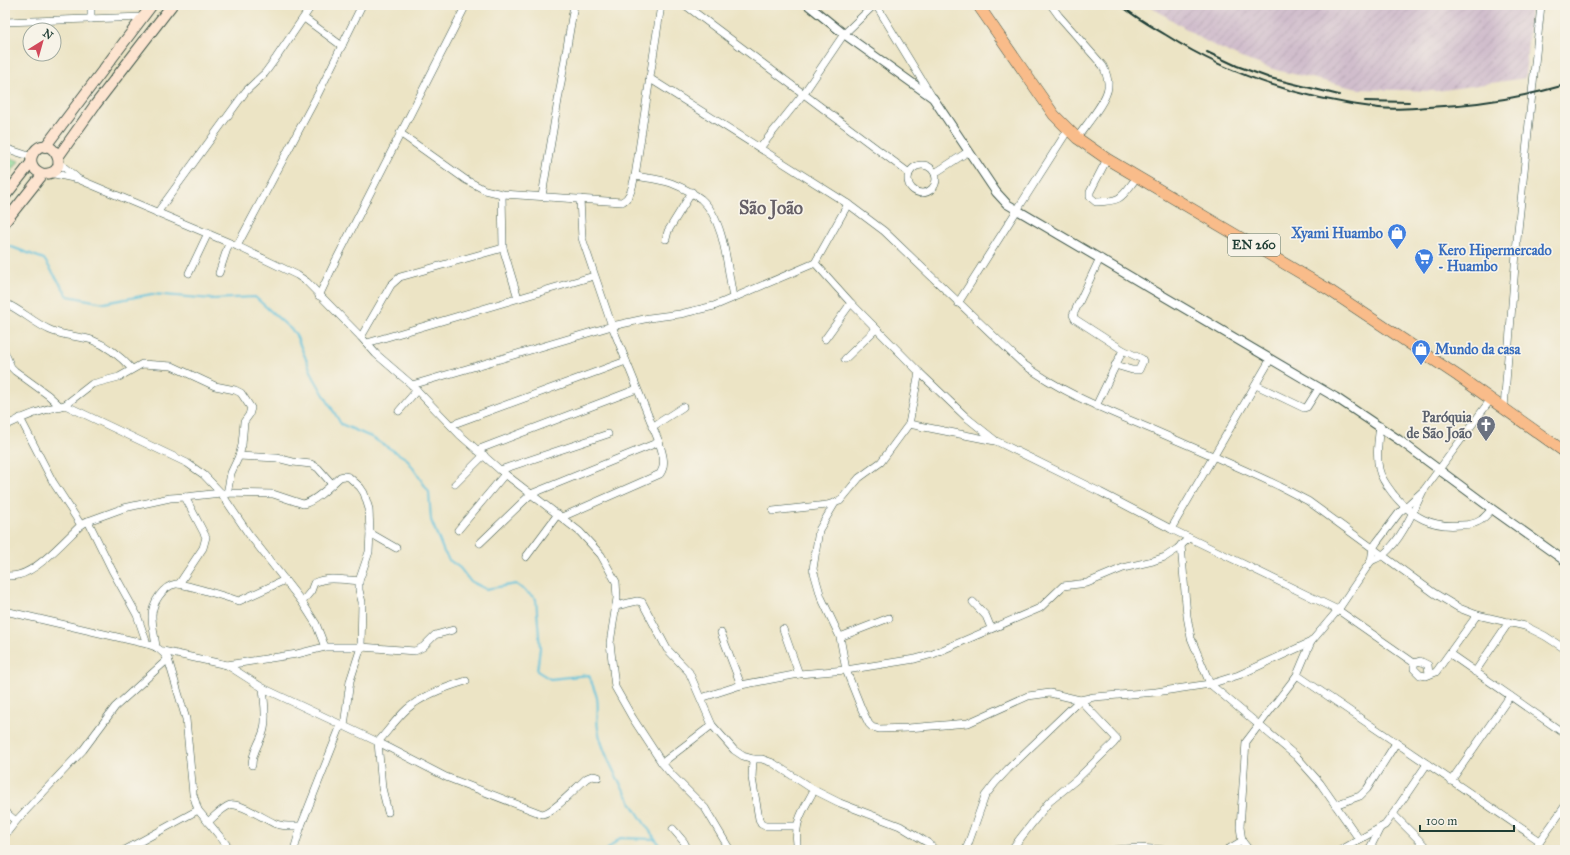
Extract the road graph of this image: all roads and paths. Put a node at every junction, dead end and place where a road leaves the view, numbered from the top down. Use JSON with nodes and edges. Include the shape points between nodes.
{"nodes":[{"id":1,"x":91,"y":5,"type":"edge"},
{"id":2,"x":152,"y":5,"type":"edge"},
{"id":3,"x":172,"y":5,"type":"edge"},
{"id":4,"x":312,"y":5,"type":"edge"},
{"id":5,"x":362,"y":5,"type":"edge"},
{"id":6,"x":466,"y":5,"type":"edge"},
{"id":7,"x":574,"y":5,"type":"edge"},
{"id":8,"x":660,"y":5,"type":"edge"},
{"id":9,"x":685,"y":5,"type":"edge"},
{"id":10,"x":808,"y":5,"type":"edge"},
{"id":11,"x":875,"y":5,"type":"edge"},
{"id":12,"x":978,"y":5,"type":"edge"},
{"id":13,"x":1051,"y":5,"type":"edge"},
{"id":14,"x":1541,"y":5,"type":"edge"},
{"id":15,"x":143,"y":17,"type":"junction"},
{"id":16,"x":304,"y":18,"type":"junction"},
{"id":17,"x":91,"y":19,"type":"junction"},
{"id":18,"x":5,"y":22,"type":"edge"},
{"id":19,"x":844,"y":34,"type":"junction"},
{"id":20,"x":342,"y":46,"type":"junction"},
{"id":21,"x":649,"y":78,"type":"junction"},
{"id":22,"x":804,"y":93,"type":"junction"},
{"id":23,"x":932,"y":98,"type":"junction"},
{"id":24,"x":1068,"y":130,"type":"junction"},
{"id":25,"x":400,"y":133,"type":"junction"},
{"id":26,"x":1077,"y":138,"type":"junction"},
{"id":27,"x":45,"y":147,"type":"junction"},
{"id":28,"x":5,"y":148,"type":"edge"},
{"id":29,"x":760,"y":148,"type":"junction"},
{"id":30,"x":969,"y":151,"type":"junction"},
{"id":31,"x":1107,"y":159,"type":"junction"},
{"id":32,"x":31,"y":160,"type":"junction"},
{"id":33,"x":58,"y":160,"type":"junction"},
{"id":34,"x":909,"y":172,"type":"junction"},
{"id":35,"x":935,"y":173,"type":"junction"},
{"id":36,"x":47,"y":174,"type":"junction"},
{"id":37,"x":635,"y":176,"type":"junction"},
{"id":38,"x":78,"y":178,"type":"junction"},
{"id":39,"x":1137,"y":178,"type":"junction"},
{"id":40,"x":692,"y":192,"type":"junction"},
{"id":41,"x":502,"y":194,"type":"junction"},
{"id":42,"x":5,"y":196,"type":"edge"},
{"id":43,"x":542,"y":196,"type":"junction"},
{"id":44,"x":580,"y":199,"type":"junction"},
{"id":45,"x":848,"y":204,"type":"junction"},
{"id":46,"x":1017,"y":210,"type":"junction"},
{"id":47,"x":157,"y":213,"type":"junction"},
{"id":48,"x":5,"y":222,"type":"edge"},
{"id":49,"x":208,"y":233,"type":"junction"},
{"id":50,"x":666,"y":239,"type":"dead end"},
{"id":51,"x":230,"y":243,"type":"junction"},
{"id":52,"x":237,"y":246,"type":"junction"},
{"id":53,"x":503,"y":248,"type":"junction"},
{"id":54,"x":1100,"y":258,"type":"junction"},
{"id":55,"x":815,"y":263,"type":"junction"},
{"id":56,"x":189,"y":273,"type":"dead end"},
{"id":57,"x":220,"y":273,"type":"dead end"},
{"id":58,"x":594,"y":276,"type":"junction"},
{"id":59,"x":319,"y":296,"type":"junction"},
{"id":60,"x":733,"y":297,"type":"junction"},
{"id":61,"x":518,"y":298,"type":"junction"},
{"id":62,"x":5,"y":303,"type":"edge"},
{"id":63,"x":850,"y":303,"type":"junction"},
{"id":64,"x":958,"y":303,"type":"junction"},
{"id":65,"x":612,"y":326,"type":"junction"},
{"id":66,"x":876,"y":329,"type":"junction"},
{"id":67,"x":361,"y":337,"type":"junction"},
{"id":68,"x":825,"y":339,"type":"dead end"},
{"id":69,"x":367,"y":343,"type":"junction"},
{"id":70,"x":1123,"y":350,"type":"junction"},
{"id":71,"x":5,"y":352,"type":"edge"},
{"id":72,"x":846,"y":359,"type":"dead end"},
{"id":73,"x":1270,"y":360,"type":"junction"},
{"id":74,"x":626,"y":361,"type":"junction"},
{"id":75,"x":1115,"y":365,"type":"junction"},
{"id":76,"x":132,"y":369,"type":"junction"},
{"id":77,"x":918,"y":372,"type":"junction"},
{"id":78,"x":1256,"y":385,"type":"junction"},
{"id":79,"x":414,"y":388,"type":"junction"},
{"id":80,"x":1320,"y":388,"type":"junction"},
{"id":81,"x":637,"y":389,"type":"junction"},
{"id":82,"x":1490,"y":399,"type":"junction"},
{"id":83,"x":63,"y":405,"type":"junction"},
{"id":84,"x":1096,"y":406,"type":"junction"},
{"id":85,"x":683,"y":407,"type":"dead end"},
{"id":86,"x":1504,"y":408,"type":"junction"},
{"id":87,"x":400,"y":411,"type":"dead end"},
{"id":88,"x":20,"y":418,"type":"junction"},
{"id":89,"x":909,"y":424,"type":"junction"},
{"id":90,"x":451,"y":425,"type":"junction"},
{"id":91,"x":5,"y":426,"type":"edge"},
{"id":92,"x":652,"y":426,"type":"junction"},
{"id":93,"x":1380,"y":426,"type":"junction"},
{"id":94,"x":608,"y":434,"type":"dead end"},
{"id":95,"x":996,"y":441,"type":"junction"},
{"id":96,"x":659,"y":442,"type":"junction"},
{"id":97,"x":476,"y":450,"type":"junction"},
{"id":98,"x":1565,"y":452,"type":"edge"},
{"id":99,"x":484,"y":455,"type":"junction"},
{"id":100,"x":239,"y":456,"type":"junction"},
{"id":101,"x":1214,"y":456,"type":"junction"},
{"id":102,"x":1440,"y":469,"type":"junction"},
{"id":103,"x":502,"y":472,"type":"junction"},
{"id":104,"x":332,"y":484,"type":"junction"},
{"id":105,"x":455,"y":484,"type":"dead end"},
{"id":106,"x":1424,"y":490,"type":"junction"},
{"id":107,"x":224,"y":494,"type":"junction"},
{"id":108,"x":531,"y":494,"type":"junction"},
{"id":109,"x":185,"y":497,"type":"junction"},
{"id":110,"x":835,"y":503,"type":"junction"},
{"id":111,"x":1404,"y":507,"type":"junction"},
{"id":112,"x":1492,"y":509,"type":"junction"},
{"id":113,"x":773,"y":512,"type":"dead end"},
{"id":114,"x":1413,"y":513,"type":"junction"},
{"id":115,"x":560,"y":516,"type":"junction"},
{"id":116,"x":85,"y":523,"type":"junction"},
{"id":117,"x":1171,"y":529,"type":"junction"},
{"id":118,"x":458,"y":530,"type":"dead end"},
{"id":119,"x":370,"y":533,"type":"junction"},
{"id":120,"x":1189,"y":538,"type":"junction"},
{"id":121,"x":480,"y":543,"type":"dead end"},
{"id":122,"x":1181,"y":545,"type":"junction"},
{"id":123,"x":396,"y":548,"type":"dead end"},
{"id":124,"x":1373,"y":548,"type":"junction"},
{"id":125,"x":1383,"y":555,"type":"junction"},
{"id":126,"x":526,"y":557,"type":"dead end"},
{"id":127,"x":1371,"y":561,"type":"junction"},
{"id":128,"x":1565,"y":561,"type":"edge"},
{"id":129,"x":5,"y":576,"type":"edge"},
{"id":130,"x":285,"y":580,"type":"junction"},
{"id":131,"x":359,"y":581,"type":"junction"},
{"id":132,"x":179,"y":584,"type":"junction"},
{"id":133,"x":302,"y":602,"type":"junction"},
{"id":134,"x":973,"y":602,"type":"dead end"},
{"id":135,"x":616,"y":606,"type":"junction"},
{"id":136,"x":1338,"y":610,"type":"junction"},
{"id":137,"x":5,"y":611,"type":"edge"},
{"id":138,"x":1477,"y":615,"type":"junction"},
{"id":139,"x":888,"y":618,"type":"dead end"},
{"id":140,"x":1509,"y":622,"type":"junction"},
{"id":141,"x":991,"y":628,"type":"junction"},
{"id":142,"x":783,"y":629,"type":"dead end"},
{"id":143,"x":453,"y":630,"type":"dead end"},
{"id":144,"x":721,"y":633,"type":"dead end"},
{"id":145,"x":840,"y":637,"type":"junction"},
{"id":146,"x":1311,"y":642,"type":"junction"},
{"id":147,"x":147,"y":644,"type":"junction"},
{"id":148,"x":156,"y":647,"type":"junction"},
{"id":149,"x":325,"y":647,"type":"junction"},
{"id":150,"x":361,"y":647,"type":"junction"},
{"id":151,"x":1565,"y":649,"type":"edge"},
{"id":152,"x":163,"y":651,"type":"junction"},
{"id":153,"x":1450,"y":654,"type":"junction"},
{"id":154,"x":168,"y":659,"type":"junction"},
{"id":155,"x":1414,"y":663,"type":"junction"},
{"id":156,"x":227,"y":666,"type":"junction"},
{"id":157,"x":846,"y":670,"type":"junction"},
{"id":158,"x":1476,"y":672,"type":"junction"},
{"id":159,"x":799,"y":674,"type":"junction"},
{"id":160,"x":1429,"y":674,"type":"junction"},
{"id":161,"x":1297,"y":675,"type":"junction"},
{"id":162,"x":466,"y":681,"type":"dead end"},
{"id":163,"x":1210,"y":684,"type":"junction"},
{"id":164,"x":741,"y":685,"type":"junction"},
{"id":165,"x":263,"y":688,"type":"junction"},
{"id":166,"x":1510,"y":696,"type":"junction"},
{"id":167,"x":701,"y":698,"type":"junction"},
{"id":168,"x":1080,"y":700,"type":"junction"},
{"id":169,"x":712,"y":725,"type":"junction"},
{"id":170,"x":1258,"y":725,"type":"junction"},
{"id":171,"x":342,"y":726,"type":"junction"},
{"id":172,"x":1565,"y":734,"type":"edge"},
{"id":173,"x":378,"y":742,"type":"junction"},
{"id":174,"x":1396,"y":743,"type":"junction"},
{"id":175,"x":753,"y":759,"type":"junction"},
{"id":176,"x":662,"y":763,"type":"junction"},
{"id":177,"x":1427,"y":764,"type":"junction"},
{"id":178,"x":252,"y":765,"type":"dead end"},
{"id":179,"x":598,"y":777,"type":"dead end"},
{"id":180,"x":1451,"y":781,"type":"junction"},
{"id":181,"x":814,"y":790,"type":"junction"},
{"id":182,"x":1335,"y":805,"type":"junction"},
{"id":183,"x":1565,"y":806,"type":"edge"},
{"id":184,"x":198,"y":810,"type":"junction"},
{"id":185,"x":5,"y":812,"type":"edge"},
{"id":186,"x":388,"y":812,"type":"dead end"},
{"id":187,"x":1394,"y":814,"type":"junction"},
{"id":188,"x":16,"y":821,"type":"junction"},
{"id":189,"x":208,"y":822,"type":"junction"},
{"id":190,"x":302,"y":826,"type":"junction"},
{"id":191,"x":797,"y":826,"type":"junction"},
{"id":192,"x":1380,"y":828,"type":"junction"},
{"id":193,"x":673,"y":829,"type":"dead end"},
{"id":194,"x":5,"y":835,"type":"edge"},
{"id":195,"x":1360,"y":838,"type":"junction"},
{"id":196,"x":1242,"y":841,"type":"junction"},
{"id":197,"x":1540,"y":841,"type":"junction"},
{"id":198,"x":797,"y":844,"type":"dead end"},
{"id":199,"x":125,"y":850,"type":"edge"},
{"id":200,"x":231,"y":850,"type":"edge"},
{"id":201,"x":294,"y":850,"type":"edge"},
{"id":202,"x":688,"y":850,"type":"edge"},
{"id":203,"x":730,"y":850,"type":"edge"},
{"id":204,"x":935,"y":850,"type":"edge"},
{"id":205,"x":966,"y":850,"type":"edge"},
{"id":206,"x":1011,"y":850,"type":"edge"},
{"id":207,"x":1113,"y":850,"type":"edge"},
{"id":208,"x":1165,"y":850,"type":"edge"},
{"id":209,"x":1227,"y":850,"type":"edge"},
{"id":210,"x":1249,"y":850,"type":"edge"},
{"id":211,"x":1341,"y":850,"type":"edge"},
{"id":212,"x":1429,"y":850,"type":"edge"},
{"id":213,"x":1534,"y":850,"type":"edge"}],
"edges":[{"from":1,"to":17,"type":"street"},
{"from":2,"to":15,"type":"main road"},
{"from":3,"to":33,"type":"main road","via":[[95,105]]},
{"from":4,"to":16,"type":"street"},
{"from":5,"to":20,"type":"street"},
{"from":6,"to":25,"type":"street"},
{"from":7,"to":43,"type":"street"},
{"from":8,"to":21,"type":"street"},
{"from":9,"to":22,"type":"street"},
{"from":10,"to":19,"type":"street"},
{"from":11,"to":19,"type":"street"},
{"from":11,"to":23,"type":"street"},
{"from":12,"to":24,"type":"main road","number":"EN 260","via":[[1054,115]]},
{"from":13,"to":26,"type":"street","via":[[1106,74],[1106,96]]},
{"from":14,"to":86,"type":"street"},
{"from":15,"to":17,"type":"street"},
{"from":15,"to":27,"type":"main road"},
{"from":16,"to":20,"type":"street"},
{"from":16,"to":47,"type":"street","via":[[269,68],[246,91]]},
{"from":17,"to":18,"type":"street"},
{"from":19,"to":22,"type":"street"},
{"from":19,"to":23,"type":"street"},
{"from":20,"to":52,"type":"street"},
{"from":21,"to":29,"type":"street"},
{"from":21,"to":37,"type":"street"},
{"from":22,"to":29,"type":"street"},
{"from":22,"to":34,"type":"street"},
{"from":23,"to":30,"type":"street"},
{"from":24,"to":26,"type":"main road","number":"EN 260"},
{"from":24,"to":46,"type":"street"},
{"from":25,"to":41,"type":"street","via":[[466,180],[485,190]]},
{"from":25,"to":59,"type":"street"},
{"from":26,"to":31,"type":"main road","number":"EN 260"},
{"from":27,"to":32,"type":"main road","via":[[36,150]]},
{"from":27,"to":33,"type":"main road","via":[[53,150]]},
{"from":28,"to":32,"type":"street"},
{"from":29,"to":45,"type":"street"},
{"from":30,"to":35,"type":"street"},
{"from":30,"to":46,"type":"street","via":[[996,192]]},
{"from":31,"to":39,"type":"main road","number":"EN 260"},
{"from":31,"to":39,"type":"street","via":[[1090,192],[1090,197],[1096,202],[1121,198]]},
{"from":32,"to":36,"type":"main road","via":[[38,172]]},
{"from":32,"to":42,"type":"main road"},
{"from":33,"to":36,"type":"main road","via":[[57,168]]},
{"from":33,"to":38,"type":"street"},
{"from":34,"to":35,"type":"street","via":[[913,168],[925,165]]},
{"from":34,"to":35,"type":"street","via":[[909,186],[924,194],[934,187]]},
{"from":36,"to":38,"type":"street"},
{"from":36,"to":48,"type":"main road"},
{"from":37,"to":40,"type":"street","via":[[670,182]]},
{"from":37,"to":44,"type":"street","via":[[627,200],[622,202]]},
{"from":38,"to":47,"type":"street"},
{"from":39,"to":82,"type":"main road","number":"EN 260","via":[[1326,288]]},
{"from":40,"to":50,"type":"street","via":[[668,231]]},
{"from":40,"to":60,"type":"street","via":[[712,212],[720,230]]},
{"from":41,"to":43,"type":"street"},
{"from":41,"to":53,"type":"street"},
{"from":43,"to":44,"type":"street"},
{"from":44,"to":58,"type":"street","via":[[582,238]]},
{"from":45,"to":55,"type":"street"},
{"from":45,"to":64,"type":"street","via":[[884,231]]},
{"from":46,"to":54,"type":"street"},
{"from":46,"to":64,"type":"street"},
{"from":47,"to":49,"type":"street"},
{"from":49,"to":51,"type":"street"},
{"from":49,"to":56,"type":"street"},
{"from":51,"to":52,"type":"street"},
{"from":51,"to":57,"type":"street"},
{"from":52,"to":59,"type":"street","via":[[297,275]]},
{"from":53,"to":61,"type":"street"},
{"from":53,"to":67,"type":"street","via":[[400,277],[391,285]]},
{"from":54,"to":70,"type":"street","via":[[1073,315],[1075,319]]},
{"from":54,"to":73,"type":"street"},
{"from":55,"to":60,"type":"street"},
{"from":55,"to":63,"type":"street"},
{"from":58,"to":61,"type":"street"},
{"from":58,"to":65,"type":"street"},
{"from":59,"to":67,"type":"street"},
{"from":60,"to":65,"type":"street","via":[[714,306]]},
{"from":61,"to":69,"type":"street"},
{"from":62,"to":76,"type":"street","via":[[52,331],[93,341],[108,348]]},
{"from":63,"to":66,"type":"street"},
{"from":63,"to":68,"type":"street"},
{"from":64,"to":84,"type":"street","via":[[1022,363],[1043,379]]},
{"from":65,"to":74,"type":"street"},
{"from":65,"to":79,"type":"street"},
{"from":66,"to":72,"type":"street"},
{"from":66,"to":77,"type":"street"},
{"from":67,"to":69,"type":"street"},
{"from":69,"to":79,"type":"street"},
{"from":70,"to":75,"type":"street"},
{"from":70,"to":75,"type":"street","via":[[1142,359],[1139,370]]},
{"from":71,"to":83,"type":"street","via":[[15,371]]},
{"from":73,"to":78,"type":"street"},
{"from":73,"to":80,"type":"street"},
{"from":74,"to":81,"type":"street"},
{"from":74,"to":90,"type":"street"},
{"from":75,"to":84,"type":"street"},
{"from":76,"to":83,"type":"street","via":[[119,377],[92,384]]},
{"from":76,"to":100,"type":"street","via":[[142,364],[172,366],[215,386],[235,390],[241,394],[250,408],[244,422]]},
{"from":77,"to":89,"type":"street"},
{"from":77,"to":95,"type":"street"},
{"from":78,"to":80,"type":"street","via":[[1304,408]]},
{"from":78,"to":101,"type":"street"},
{"from":79,"to":87,"type":"street"},
{"from":79,"to":90,"type":"street"},
{"from":80,"to":93,"type":"street"},
{"from":81,"to":92,"type":"street"},
{"from":81,"to":97,"type":"street"},
{"from":82,"to":86,"type":"main road","number":"EN 260"},
{"from":82,"to":102,"type":"street"},
{"from":83,"to":88,"type":"street"},
{"from":83,"to":107,"type":"street","via":[[187,463],[204,474]]},
{"from":84,"to":101,"type":"street"},
{"from":85,"to":92,"type":"street"},
{"from":86,"to":98,"type":"main road","number":"EN 260"},
{"from":88,"to":91,"type":"street"},
{"from":88,"to":116,"type":"street","via":[[53,482]]},
{"from":89,"to":95,"type":"street"},
{"from":89,"to":110,"type":"street","via":[[881,462],[859,478],[840,501]]},
{"from":90,"to":97,"type":"street"},
{"from":92,"to":96,"type":"street"},
{"from":93,"to":102,"type":"street"},
{"from":93,"to":111,"type":"street","via":[[1379,470],[1385,484]]},
{"from":94,"to":103,"type":"street"},
{"from":95,"to":117,"type":"street"},
{"from":96,"to":108,"type":"street"},
{"from":96,"to":115,"type":"street","via":[[664,462],[660,474]]},
{"from":97,"to":99,"type":"street"},
{"from":99,"to":103,"type":"street"},
{"from":99,"to":105,"type":"street"},
{"from":100,"to":104,"type":"street","via":[[277,458],[311,464]]},
{"from":100,"to":107,"type":"street"},
{"from":101,"to":117,"type":"street"},
{"from":101,"to":124,"type":"street","via":[[1308,501]]},
{"from":102,"to":106,"type":"street"},
{"from":102,"to":112,"type":"street"},
{"from":103,"to":108,"type":"street"},
{"from":103,"to":118,"type":"street"},
{"from":104,"to":107,"type":"street","via":[[308,503],[303,504],[273,494]]},
{"from":104,"to":119,"type":"street","via":[[344,476],[349,477],[360,487],[370,509]]},
{"from":106,"to":111,"type":"street"},
{"from":106,"to":114,"type":"street"},
{"from":107,"to":109,"type":"street"},
{"from":107,"to":130,"type":"street","via":[[248,533]]},
{"from":108,"to":115,"type":"street"},
{"from":108,"to":121,"type":"street"},
{"from":109,"to":116,"type":"street","via":[[124,508]]},
{"from":109,"to":132,"type":"street","via":[[206,537],[203,548]]},
{"from":110,"to":113,"type":"street"},
{"from":110,"to":145,"type":"street","via":[[819,530],[813,570],[821,597]]},
{"from":111,"to":114,"type":"street"},
{"from":111,"to":124,"type":"street"},
{"from":112,"to":114,"type":"street","via":[[1481,520],[1452,526],[1423,520]]},
{"from":112,"to":128,"type":"street"},
{"from":114,"to":125,"type":"street"},
{"from":115,"to":126,"type":"street"},
{"from":115,"to":135,"type":"street","via":[[591,543],[609,568],[616,582]]},
{"from":116,"to":129,"type":"street","via":[[25,573]]},
{"from":116,"to":147,"type":"street","via":[[137,616]]},
{"from":117,"to":120,"type":"street"},
{"from":119,"to":123,"type":"street"},
{"from":119,"to":131,"type":"street","via":[[369,552]]},
{"from":120,"to":122,"type":"street"},
{"from":120,"to":136,"type":"street"},
{"from":122,"to":141,"type":"street","via":[[1165,557],[1123,568],[1087,583],[1063,586],[1040,608]]},
{"from":122,"to":163,"type":"street","via":[[1191,638]]},
{"from":124,"to":125,"type":"street"},
{"from":124,"to":127,"type":"street"},
{"from":125,"to":127,"type":"street"},
{"from":125,"to":138,"type":"street","via":[[1434,593]]},
{"from":127,"to":136,"type":"street"},
{"from":130,"to":132,"type":"street","via":[[239,601]]},
{"from":130,"to":133,"type":"street"},
{"from":131,"to":133,"type":"street","via":[[317,581]]},
{"from":131,"to":150,"type":"street","via":[[362,601]]},
{"from":132,"to":148,"type":"street","via":[[166,589],[153,606]]},
{"from":133,"to":149,"type":"street","via":[[316,624]]},
{"from":134,"to":141,"type":"street","via":[[986,616]]},
{"from":135,"to":167,"type":"street","via":[[642,602],[667,650],[689,672]]},
{"from":135,"to":176,"type":"street","via":[[610,643],[615,686]]},
{"from":136,"to":146,"type":"street"},
{"from":136,"to":155,"type":"street"},
{"from":137,"to":147,"type":"street"},
{"from":138,"to":140,"type":"street"},
{"from":138,"to":153,"type":"street"},
{"from":139,"to":145,"type":"street"},
{"from":140,"to":151,"type":"street","via":[[1546,636]]},
{"from":140,"to":158,"type":"street"},
{"from":141,"to":157,"type":"street","via":[[915,659]]},
{"from":142,"to":159,"type":"street"},
{"from":143,"to":150,"type":"street","via":[[435,635],[415,651]]},
{"from":144,"to":164,"type":"street"},
{"from":145,"to":157,"type":"street"},
{"from":146,"to":161,"type":"street"},
{"from":146,"to":163,"type":"street","via":[[1239,675]]},
{"from":147,"to":148,"type":"street"},
{"from":148,"to":152,"type":"street"},
{"from":149,"to":150,"type":"street"},
{"from":149,"to":156,"type":"street"},
{"from":150,"to":171,"type":"street","via":[[350,681]]},
{"from":152,"to":154,"type":"street"},
{"from":152,"to":156,"type":"street"},
{"from":153,"to":158,"type":"street"},
{"from":153,"to":160,"type":"street","via":[[1436,672]]},
{"from":154,"to":184,"type":"street","via":[[186,719],[193,794]]},
{"from":154,"to":188,"type":"street","via":[[115,707],[83,750]]},
{"from":155,"to":160,"type":"street","via":[[1414,669],[1420,675]]},
{"from":155,"to":160,"type":"street","via":[[1420,661],[1428,665]]},
{"from":156,"to":165,"type":"street"},
{"from":157,"to":159,"type":"street"},
{"from":157,"to":168,"type":"street","via":[[869,724],[879,729],[968,722],[1038,694],[1059,694]]},
{"from":158,"to":166,"type":"street"},
{"from":159,"to":164,"type":"street"},
{"from":161,"to":170,"type":"street"},
{"from":161,"to":174,"type":"street"},
{"from":162,"to":173,"type":"street","via":[[417,702],[406,710]]},
{"from":163,"to":168,"type":"street"},
{"from":163,"to":170,"type":"street"},
{"from":164,"to":167,"type":"street"},
{"from":165,"to":171,"type":"street"},
{"from":165,"to":178,"type":"street","via":[[265,723],[253,755]]},
{"from":166,"to":172,"type":"street"},
{"from":166,"to":180,"type":"street"},
{"from":167,"to":169,"type":"street"},
{"from":168,"to":205,"type":"street","via":[[1008,769],[985,796]]},
{"from":168,"to":206,"type":"street","via":[[1117,739],[1076,780],[1049,802]]},
{"from":169,"to":175,"type":"street","via":[[734,750]]},
{"from":169,"to":176,"type":"street"},
{"from":170,"to":182,"type":"street","via":[[1296,756]]},
{"from":170,"to":196,"type":"street","via":[[1246,742],[1240,827]]},
{"from":171,"to":173,"type":"street"},
{"from":171,"to":190,"type":"street"},
{"from":173,"to":179,"type":"street","via":[[446,778],[542,814],[546,814],[587,778]]},
{"from":173,"to":186,"type":"street","via":[[382,788]]},
{"from":174,"to":177,"type":"street"},
{"from":174,"to":182,"type":"street","via":[[1360,796]]},
{"from":175,"to":181,"type":"street","via":[[774,763]]},
{"from":175,"to":191,"type":"street","via":[[752,778],[760,824]]},
{"from":176,"to":203,"type":"street","via":[[704,808]]},
{"from":177,"to":180,"type":"street"},
{"from":177,"to":187,"type":"street"},
{"from":180,"to":197,"type":"street"},
{"from":181,"to":191,"type":"street"},
{"from":181,"to":204,"type":"street","via":[[900,826],[924,840]]},
{"from":182,"to":195,"type":"street"},
{"from":183,"to":197,"type":"street"},
{"from":184,"to":189,"type":"street"},
{"from":184,"to":199,"type":"street"},
{"from":185,"to":188,"type":"street"},
{"from":187,"to":192,"type":"street"},
{"from":187,"to":212,"type":"street"},
{"from":188,"to":194,"type":"street"},
{"from":189,"to":190,"type":"street","via":[[232,804],[277,824],[287,827]]},
{"from":189,"to":200,"type":"street"},
{"from":190,"to":201,"type":"street"},
{"from":191,"to":198,"type":"street"},
{"from":192,"to":195,"type":"street"},
{"from":192,"to":195,"type":"street","via":[[1369,850]]},
{"from":193,"to":202,"type":"street"},
{"from":195,"to":211,"type":"street"},
{"from":196,"to":209,"type":"street"},
{"from":196,"to":210,"type":"street"},
{"from":197,"to":213,"type":"street"},
{"from":207,"to":208,"type":"street"}]}
